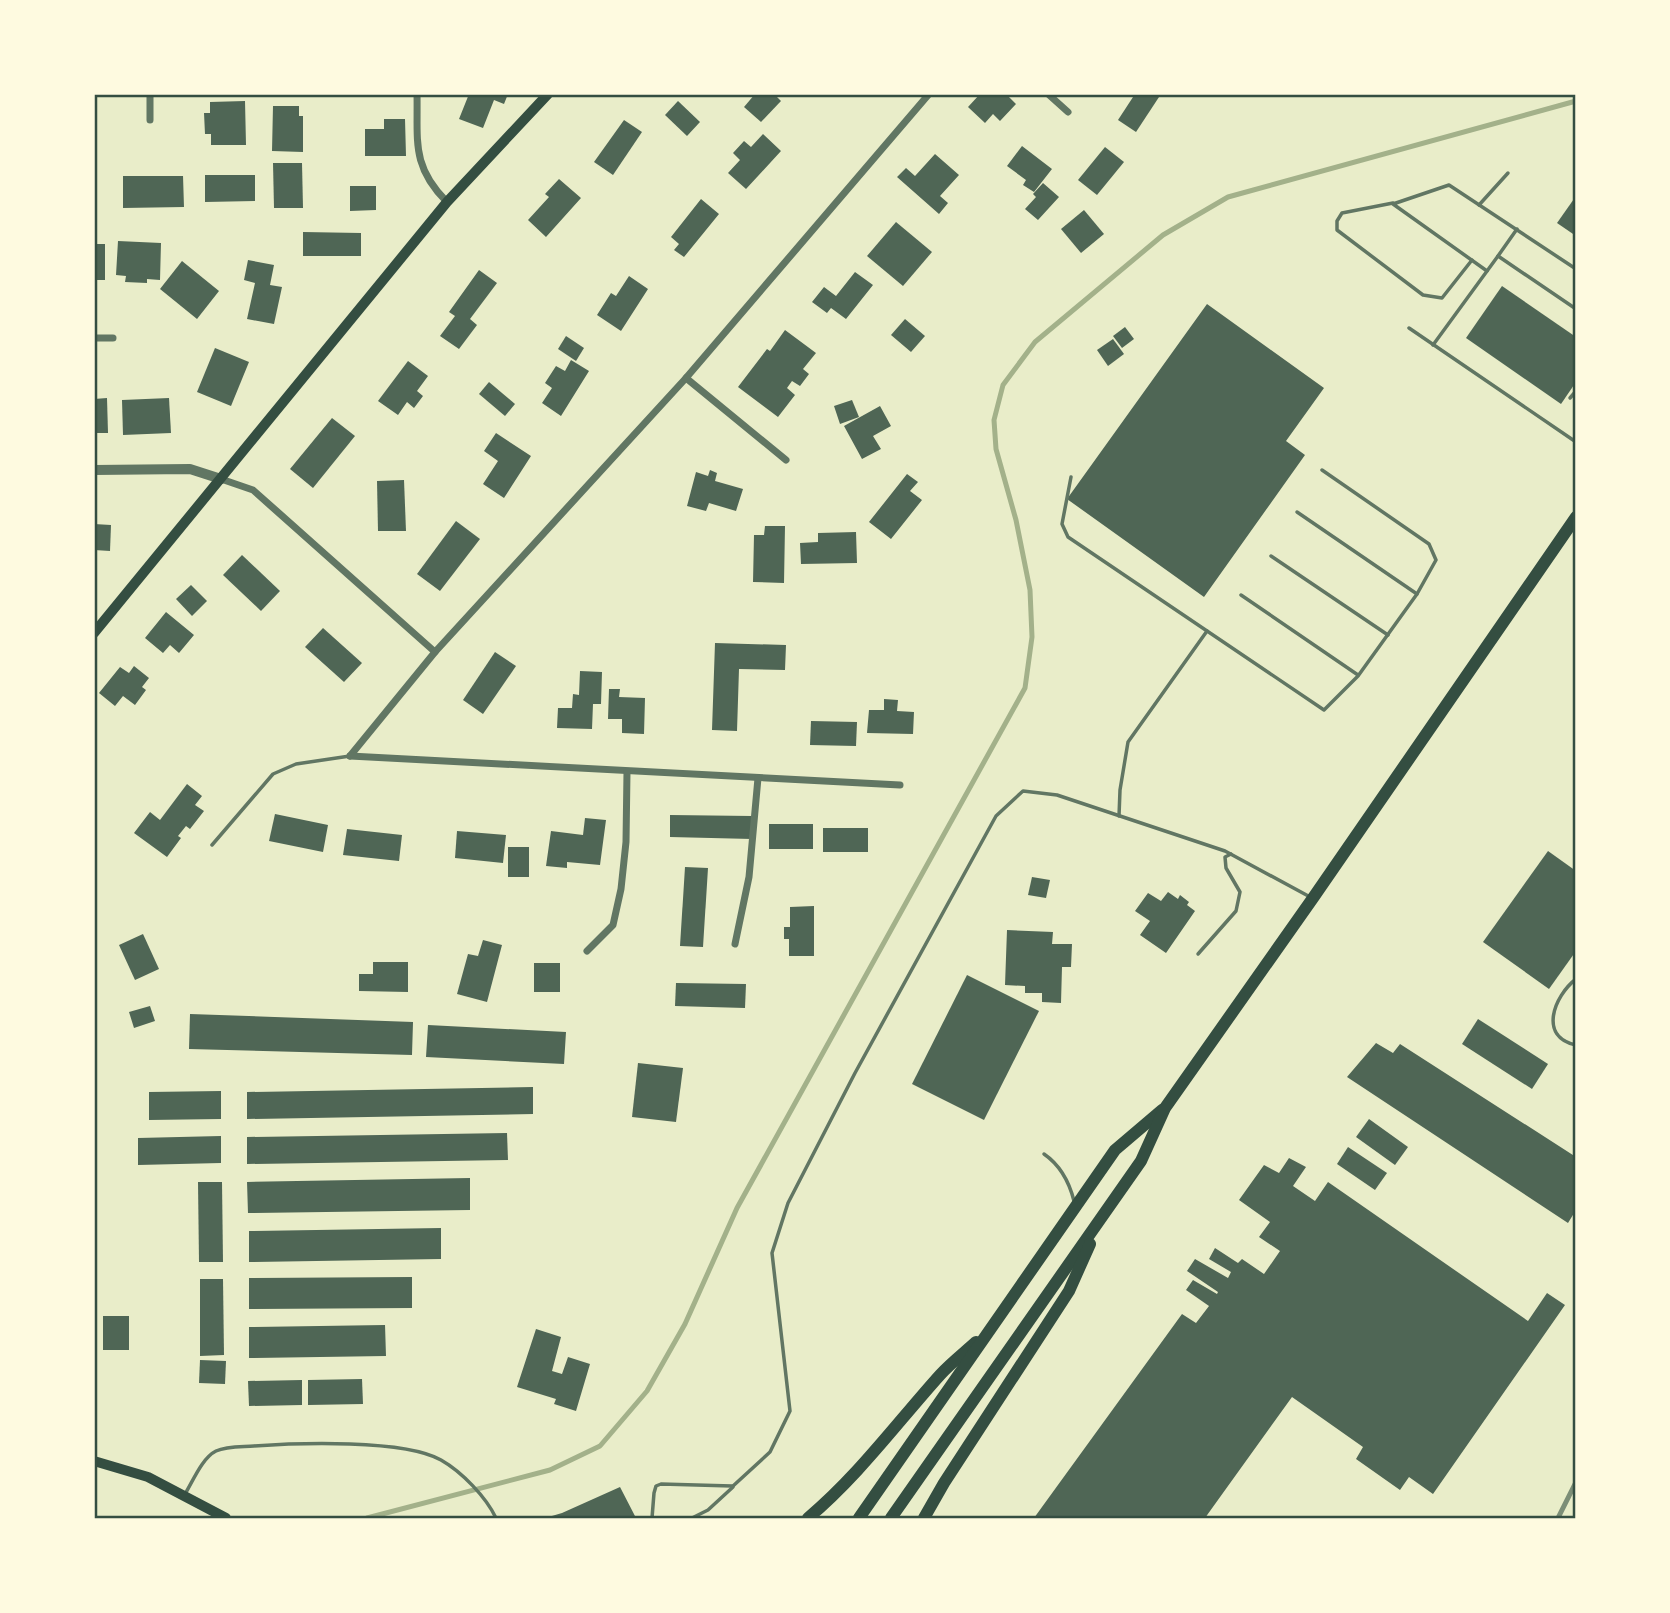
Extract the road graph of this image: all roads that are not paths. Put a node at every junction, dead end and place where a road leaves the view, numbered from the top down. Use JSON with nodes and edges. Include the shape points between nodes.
{"nodes":[{"id":1,"x":149,"y":94,"type":"edge"},
{"id":2,"x":417,"y":94,"type":"edge"},
{"id":3,"x":548,"y":94,"type":"edge"},
{"id":4,"x":929,"y":94,"type":"edge"},
{"id":5,"x":1048,"y":94,"type":"edge"},
{"id":6,"x":1068,"y":112,"type":"dead end"},
{"id":7,"x":150,"y":120,"type":"dead end"},
{"id":8,"x":1508,"y":173,"type":"dead end"},
{"id":9,"x":447,"y":202,"type":"junction"},
{"id":10,"x":1396,"y":202,"type":"junction"},
{"id":11,"x":1479,"y":205,"type":"junction"},
{"id":12,"x":1517,"y":229,"type":"junction"},
{"id":13,"x":1498,"y":256,"type":"junction"},
{"id":14,"x":1472,"y":260,"type":"junction"},
{"id":15,"x":1576,"y":269,"type":"edge"},
{"id":16,"x":1487,"y":271,"type":"junction"},
{"id":17,"x":1576,"y":309,"type":"edge"},
{"id":18,"x":1409,"y":328,"type":"dead end"},
{"id":19,"x":94,"y":338,"type":"edge"},
{"id":20,"x":113,"y":338,"type":"dead end"},
{"id":21,"x":1433,"y":345,"type":"junction"},
{"id":22,"x":686,"y":377,"type":"junction"},
{"id":23,"x":1576,"y":391,"type":"edge"},
{"id":24,"x":1570,"y":398,"type":"dead end"},
{"id":25,"x":1576,"y":442,"type":"edge"},
{"id":26,"x":786,"y":460,"type":"dead end"},
{"id":27,"x":94,"y":470,"type":"edge"},
{"id":28,"x":1322,"y":470,"type":"dead end"},
{"id":29,"x":1071,"y":477,"type":"dead end"},
{"id":30,"x":221,"y":479,"type":"junction"},
{"id":31,"x":1297,"y":512,"type":"dead end"},
{"id":32,"x":1576,"y":517,"type":"edge"},
{"id":33,"x":1271,"y":556,"type":"dead end"},
{"id":34,"x":1416,"y":594,"type":"junction"},
{"id":35,"x":1241,"y":595,"type":"dead end"},
{"id":36,"x":1207,"y":631,"type":"junction"},
{"id":37,"x":94,"y":633,"type":"edge"},
{"id":38,"x":1388,"y":635,"type":"junction"},
{"id":39,"x":435,"y":652,"type":"junction"},
{"id":40,"x":1358,"y":676,"type":"junction"},
{"id":41,"x":350,"y":756,"type":"junction"},
{"id":42,"x":627,"y":772,"type":"junction"},
{"id":43,"x":758,"y":778,"type":"junction"},
{"id":44,"x":900,"y":785,"type":"dead end"},
{"id":45,"x":1119,"y":816,"type":"junction"},
{"id":46,"x":212,"y":845,"type":"dead end"},
{"id":47,"x":1231,"y":854,"type":"junction"},
{"id":48,"x":1313,"y":898,"type":"junction"},
{"id":49,"x":735,"y":944,"type":"dead end"},
{"id":50,"x":587,"y":951,"type":"dead end"},
{"id":51,"x":1198,"y":954,"type":"dead end"},
{"id":52,"x":1576,"y":979,"type":"edge"},
{"id":53,"x":1576,"y":1045,"type":"edge"},
{"id":54,"x":1165,"y":1108,"type":"junction"},
{"id":55,"x":1044,"y":1154,"type":"dead end"},
{"id":56,"x":1075,"y":1207,"type":"junction"},
{"id":57,"x":1102,"y":1217,"type":"junction"},
{"id":58,"x":994,"y":1325,"type":"junction"},
{"id":59,"x":94,"y":1461,"type":"edge"},
{"id":60,"x":733,"y":1486,"type":"junction"},
{"id":61,"x":183,"y":1495,"type":"junction"},
{"id":62,"x":226,"y":1518,"type":"edge"},
{"id":63,"x":496,"y":1518,"type":"edge"},
{"id":64,"x":652,"y":1518,"type":"edge"},
{"id":65,"x":692,"y":1518,"type":"edge"},
{"id":66,"x":807,"y":1518,"type":"edge"},
{"id":67,"x":859,"y":1518,"type":"edge"},
{"id":68,"x":891,"y":1518,"type":"edge"},
{"id":69,"x":924,"y":1518,"type":"edge"}],
"edges":[{"from":1,"to":7,"type":"street"},
{"from":2,"to":9,"type":"street","via":[[418,156],[429,184]]},
{"from":3,"to":9,"type":"main road"},
{"from":4,"to":22,"type":"street"},
{"from":5,"to":6,"type":"street"},
{"from":8,"to":11,"type":"lane"},
{"from":9,"to":30,"type":"main road"},
{"from":10,"to":11,"type":"lane","via":[[1449,185]]},
{"from":10,"to":14,"type":"lane","via":[[1393,204]]},
{"from":10,"to":14,"type":"lane","via":[[1342,214],[1337,230],[1423,295],[1442,298]]},
{"from":11,"to":12,"type":"lane"},
{"from":12,"to":13,"type":"lane"},
{"from":12,"to":15,"type":"lane"},
{"from":13,"to":16,"type":"lane"},
{"from":13,"to":17,"type":"lane"},
{"from":14,"to":16,"type":"lane"},
{"from":16,"to":21,"type":"lane"},
{"from":18,"to":21,"type":"lane"},
{"from":19,"to":20,"type":"street"},
{"from":21,"to":25,"type":"lane"},
{"from":22,"to":26,"type":"street"},
{"from":22,"to":39,"type":"street"},
{"from":23,"to":24,"type":"lane"},
{"from":27,"to":30,"type":"street","via":[[190,469]]},
{"from":28,"to":34,"type":"lane","via":[[1429,544],[1437,559]]},
{"from":29,"to":36,"type":"lane","via":[[1062,524],[1068,537]]},
{"from":30,"to":37,"type":"main road"},
{"from":30,"to":39,"type":"street","via":[[253,490]]},
{"from":31,"to":34,"type":"lane"},
{"from":32,"to":48,"type":"highway"},
{"from":33,"to":38,"type":"lane"},
{"from":34,"to":38,"type":"lane"},
{"from":35,"to":40,"type":"lane"},
{"from":36,"to":40,"type":"lane","via":[[1324,710]]},
{"from":36,"to":45,"type":"lane","via":[[1128,742]]},
{"from":38,"to":40,"type":"lane"},
{"from":39,"to":41,"type":"street"},
{"from":41,"to":42,"type":"street"},
{"from":41,"to":46,"type":"lane","via":[[296,764],[273,774]]},
{"from":42,"to":43,"type":"street"},
{"from":42,"to":50,"type":"street","via":[[626,842],[613,925]]},
{"from":43,"to":44,"type":"street"},
{"from":43,"to":49,"type":"street","via":[[748,877]]},
{"from":45,"to":47,"type":"lane"},
{"from":45,"to":60,"type":"lane","via":[[1057,795],[1023,791],[996,816],[788,1203],[772,1253],[790,1411],[771,1452]]},
{"from":47,"to":48,"type":"lane"},
{"from":47,"to":51,"type":"lane","via":[[1225,857],[1226,869],[1240,892],[1236,911]]},
{"from":48,"to":54,"type":"highway"},
{"from":52,"to":53,"type":"lane","via":[[1563,992],[1552,1016],[1558,1035]]},
{"from":54,"to":56,"type":"highway","via":[[1115,1150]]},
{"from":54,"to":57,"type":"highway","via":[[1141,1161]]},
{"from":55,"to":56,"type":"lane","via":[[1056,1163]]},
{"from":56,"to":58,"type":"highway"},
{"from":57,"to":68,"type":"highway"},
{"from":57,"to":69,"type":"highway","via":[[1069,1291]]},
{"from":58,"to":66,"type":"highway","via":[[942,1373],[833,1497]]},
{"from":58,"to":67,"type":"highway"},
{"from":59,"to":61,"type":"main road","via":[[148,1477]]},
{"from":60,"to":64,"type":"lane","via":[[661,1484],[653,1493]]},
{"from":60,"to":65,"type":"lane","via":[[708,1510]]},
{"from":61,"to":62,"type":"main road"},
{"from":61,"to":63,"type":"lane","via":[[207,1458],[228,1448],[300,1443],[394,1448],[440,1460],[490,1506]]}]}
